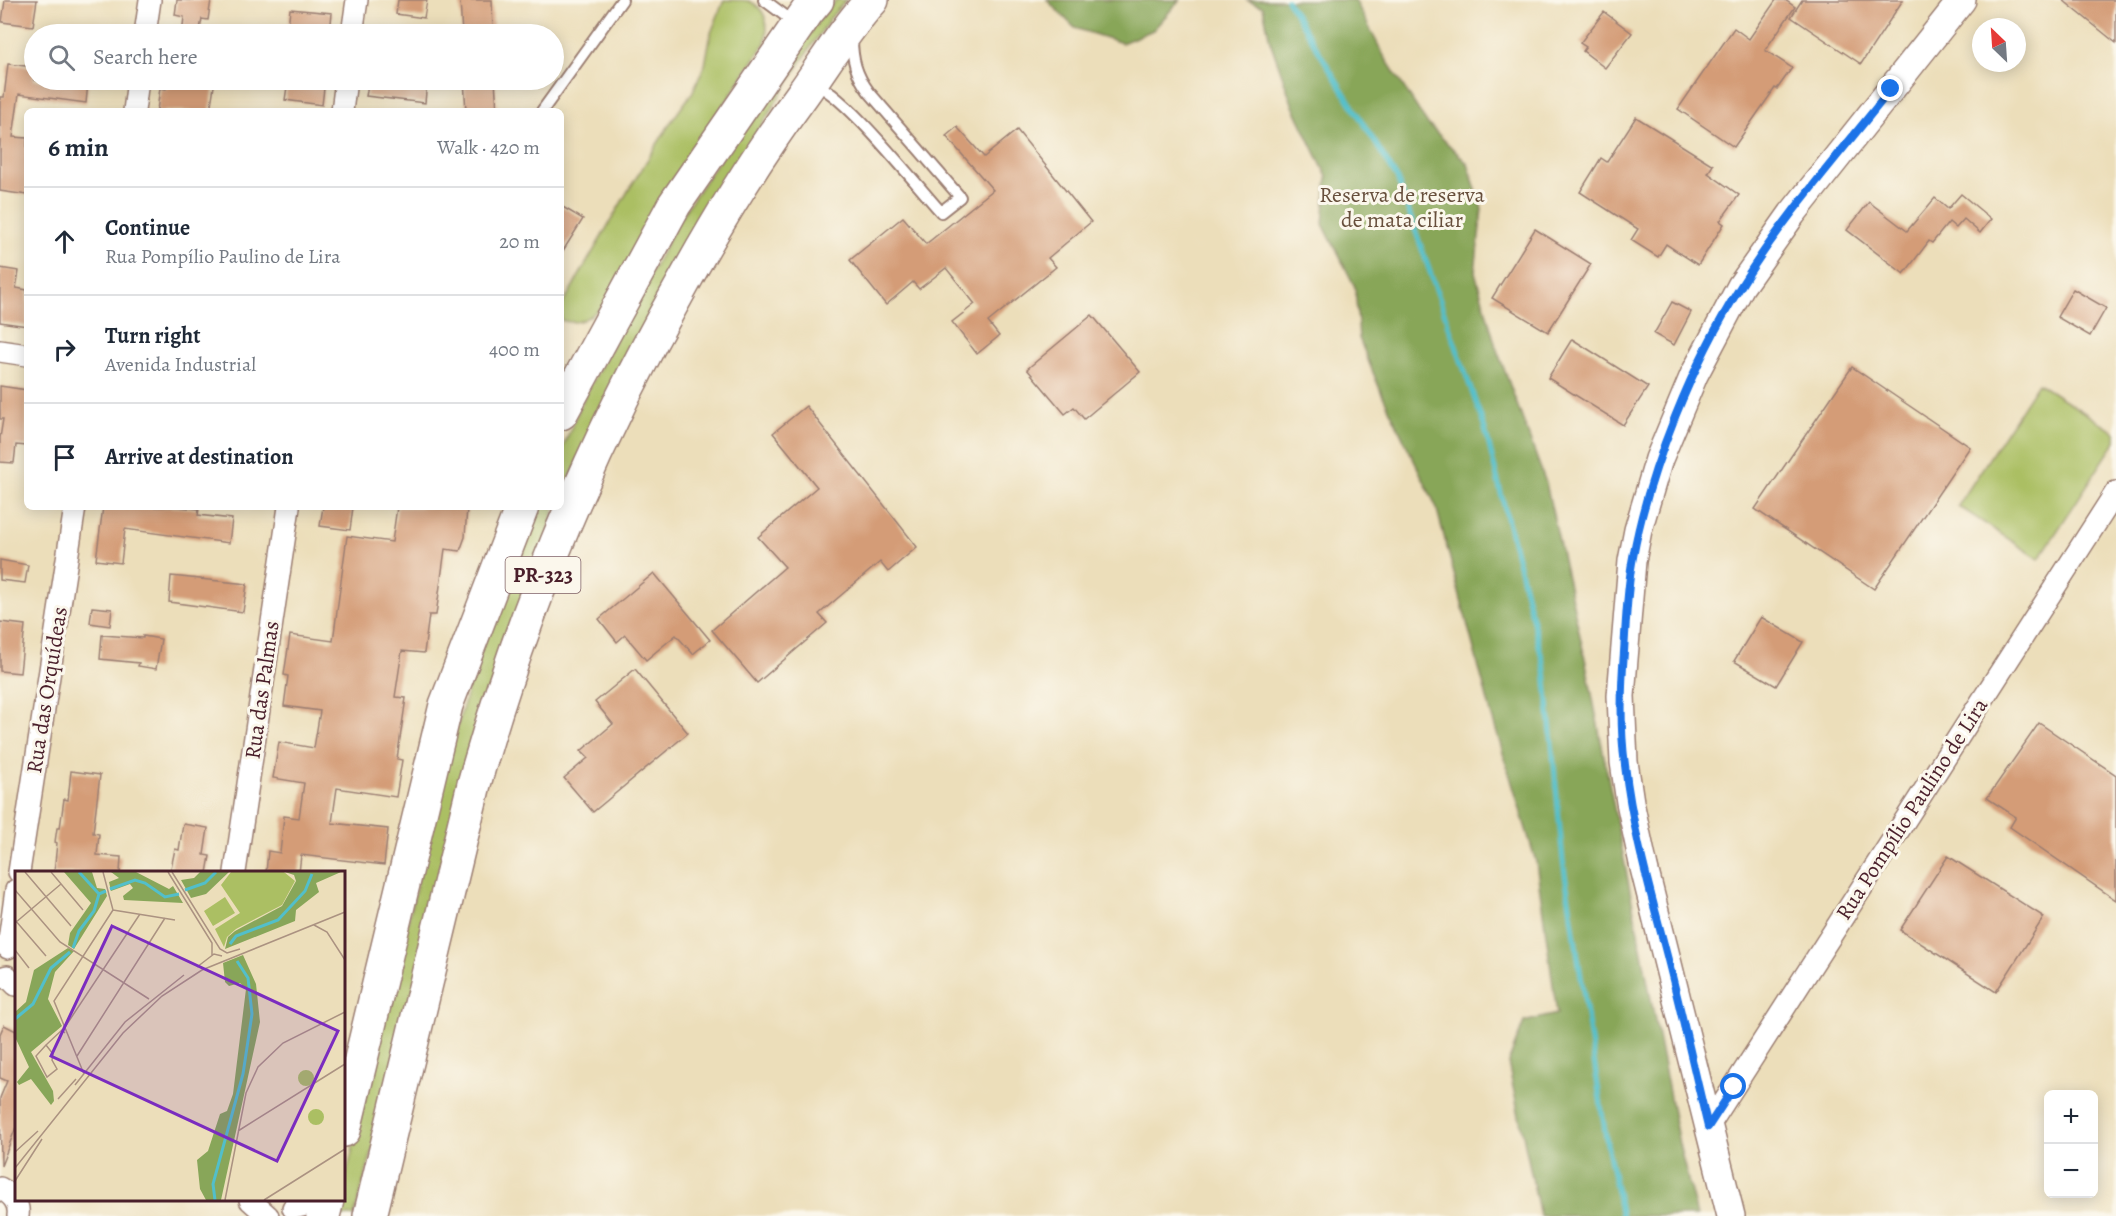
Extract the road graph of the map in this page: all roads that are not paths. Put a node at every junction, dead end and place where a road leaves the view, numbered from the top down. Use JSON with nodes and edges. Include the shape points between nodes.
{"nodes":[{"id":1,"x":150,"y":0,"type":"edge"},
{"id":2,"x":357,"y":0,"type":"edge"},
{"id":3,"x":622,"y":0,"type":"edge"},
{"id":4,"x":764,"y":0,"type":"edge"},
{"id":5,"x":1962,"y":0,"type":"edge"},
{"id":6,"x":864,"y":7,"type":"edge"},
{"id":7,"x":809,"y":9,"type":"edge"},
{"id":8,"x":146,"y":24,"type":"edge"},
{"id":9,"x":353,"y":24,"type":"edge"},
{"id":10,"x":564,"y":80,"type":"edge"},
{"id":11,"x":810,"y":84,"type":"junction"},
{"id":12,"x":137,"y":90,"type":"edge"},
{"id":13,"x":345,"y":90,"type":"edge"},
{"id":14,"x":557,"y":90,"type":"edge"},
{"id":15,"x":134,"y":108,"type":"edge"},
{"id":16,"x":342,"y":108,"type":"edge"},
{"id":17,"x":544,"y":108,"type":"edge"},
{"id":18,"x":0,"y":351,"type":"edge"},
{"id":19,"x":24,"y":355,"type":"edge"},
{"id":20,"x":564,"y":407,"type":"edge"},
{"id":21,"x":2116,"y":492,"type":"edge"},
{"id":22,"x":75,"y":510,"type":"edge"},
{"id":23,"x":289,"y":510,"type":"edge"},
{"id":24,"x":521,"y":510,"type":"edge"},
{"id":25,"x":19,"y":871,"type":"edge"},
{"id":26,"x":235,"y":871,"type":"edge"},
{"id":27,"x":15,"y":897,"type":"edge"},
{"id":28,"x":8,"y":948,"type":"edge"},
{"id":29,"x":0,"y":978,"type":"edge"},
{"id":30,"x":15,"y":984,"type":"edge"},
{"id":31,"x":345,"y":1126,"type":"edge"},
{"id":32,"x":1708,"y":1127,"type":"junction"},
{"id":33,"x":0,"y":1188,"type":"edge"},
{"id":34,"x":251,"y":1201,"type":"edge"},
{"id":35,"x":324,"y":1201,"type":"edge"},
{"id":36,"x":300,"y":1210,"type":"edge"},
{"id":37,"x":18,"y":1216,"type":"edge"},
{"id":38,"x":268,"y":1216,"type":"edge"},
{"id":39,"x":370,"y":1216,"type":"edge"},
{"id":40,"x":1731,"y":1216,"type":"edge"}],
"edges":[{"from":1,"to":8,"type":"street"},
{"from":2,"to":9,"type":"street"},
{"from":3,"to":10,"type":"lane"},
{"from":4,"to":7,"type":"lane"},
{"from":5,"to":32,"type":"street","via":[[1792,214],[1741,286],[1694,375],[1672,427],[1638,530],[1630,572],[1622,685],[1624,762],[1644,868]]},
{"from":6,"to":11,"type":"highway","number":"PR-323"},
{"from":6,"to":11,"type":"lane","via":[[852,52],[857,76],[960,196],[941,212],[847,107],[828,91]]},
{"from":7,"to":20,"type":"highway","via":[[674,205]]},
{"from":11,"to":39,"type":"highway","number":"PR-323","via":[[719,218],[646,349],[562,526],[483,753]]},
{"from":12,"to":15,"type":"street"},
{"from":13,"to":16,"type":"street"},
{"from":14,"to":17,"type":"lane"},
{"from":18,"to":19,"type":"street"},
{"from":21,"to":32,"type":"street","name":"Rua Pompílio Paulino de Lira"},
{"from":22,"to":25,"type":"street","name":"Rua das Orquídeas"},
{"from":23,"to":26,"type":"street","name":"Rua das Palmas"},
{"from":24,"to":31,"type":"highway","number":"PR-323","via":[[446,705]]},
{"from":27,"to":28,"type":"street"},
{"from":29,"to":30,"type":"street","via":[[7,976]]},
{"from":32,"to":40,"type":"street"},
{"from":33,"to":37,"type":"street","via":[[11,1194],[19,1209]]},
{"from":34,"to":38,"type":"street"},
{"from":35,"to":36,"type":"highway"}]}
